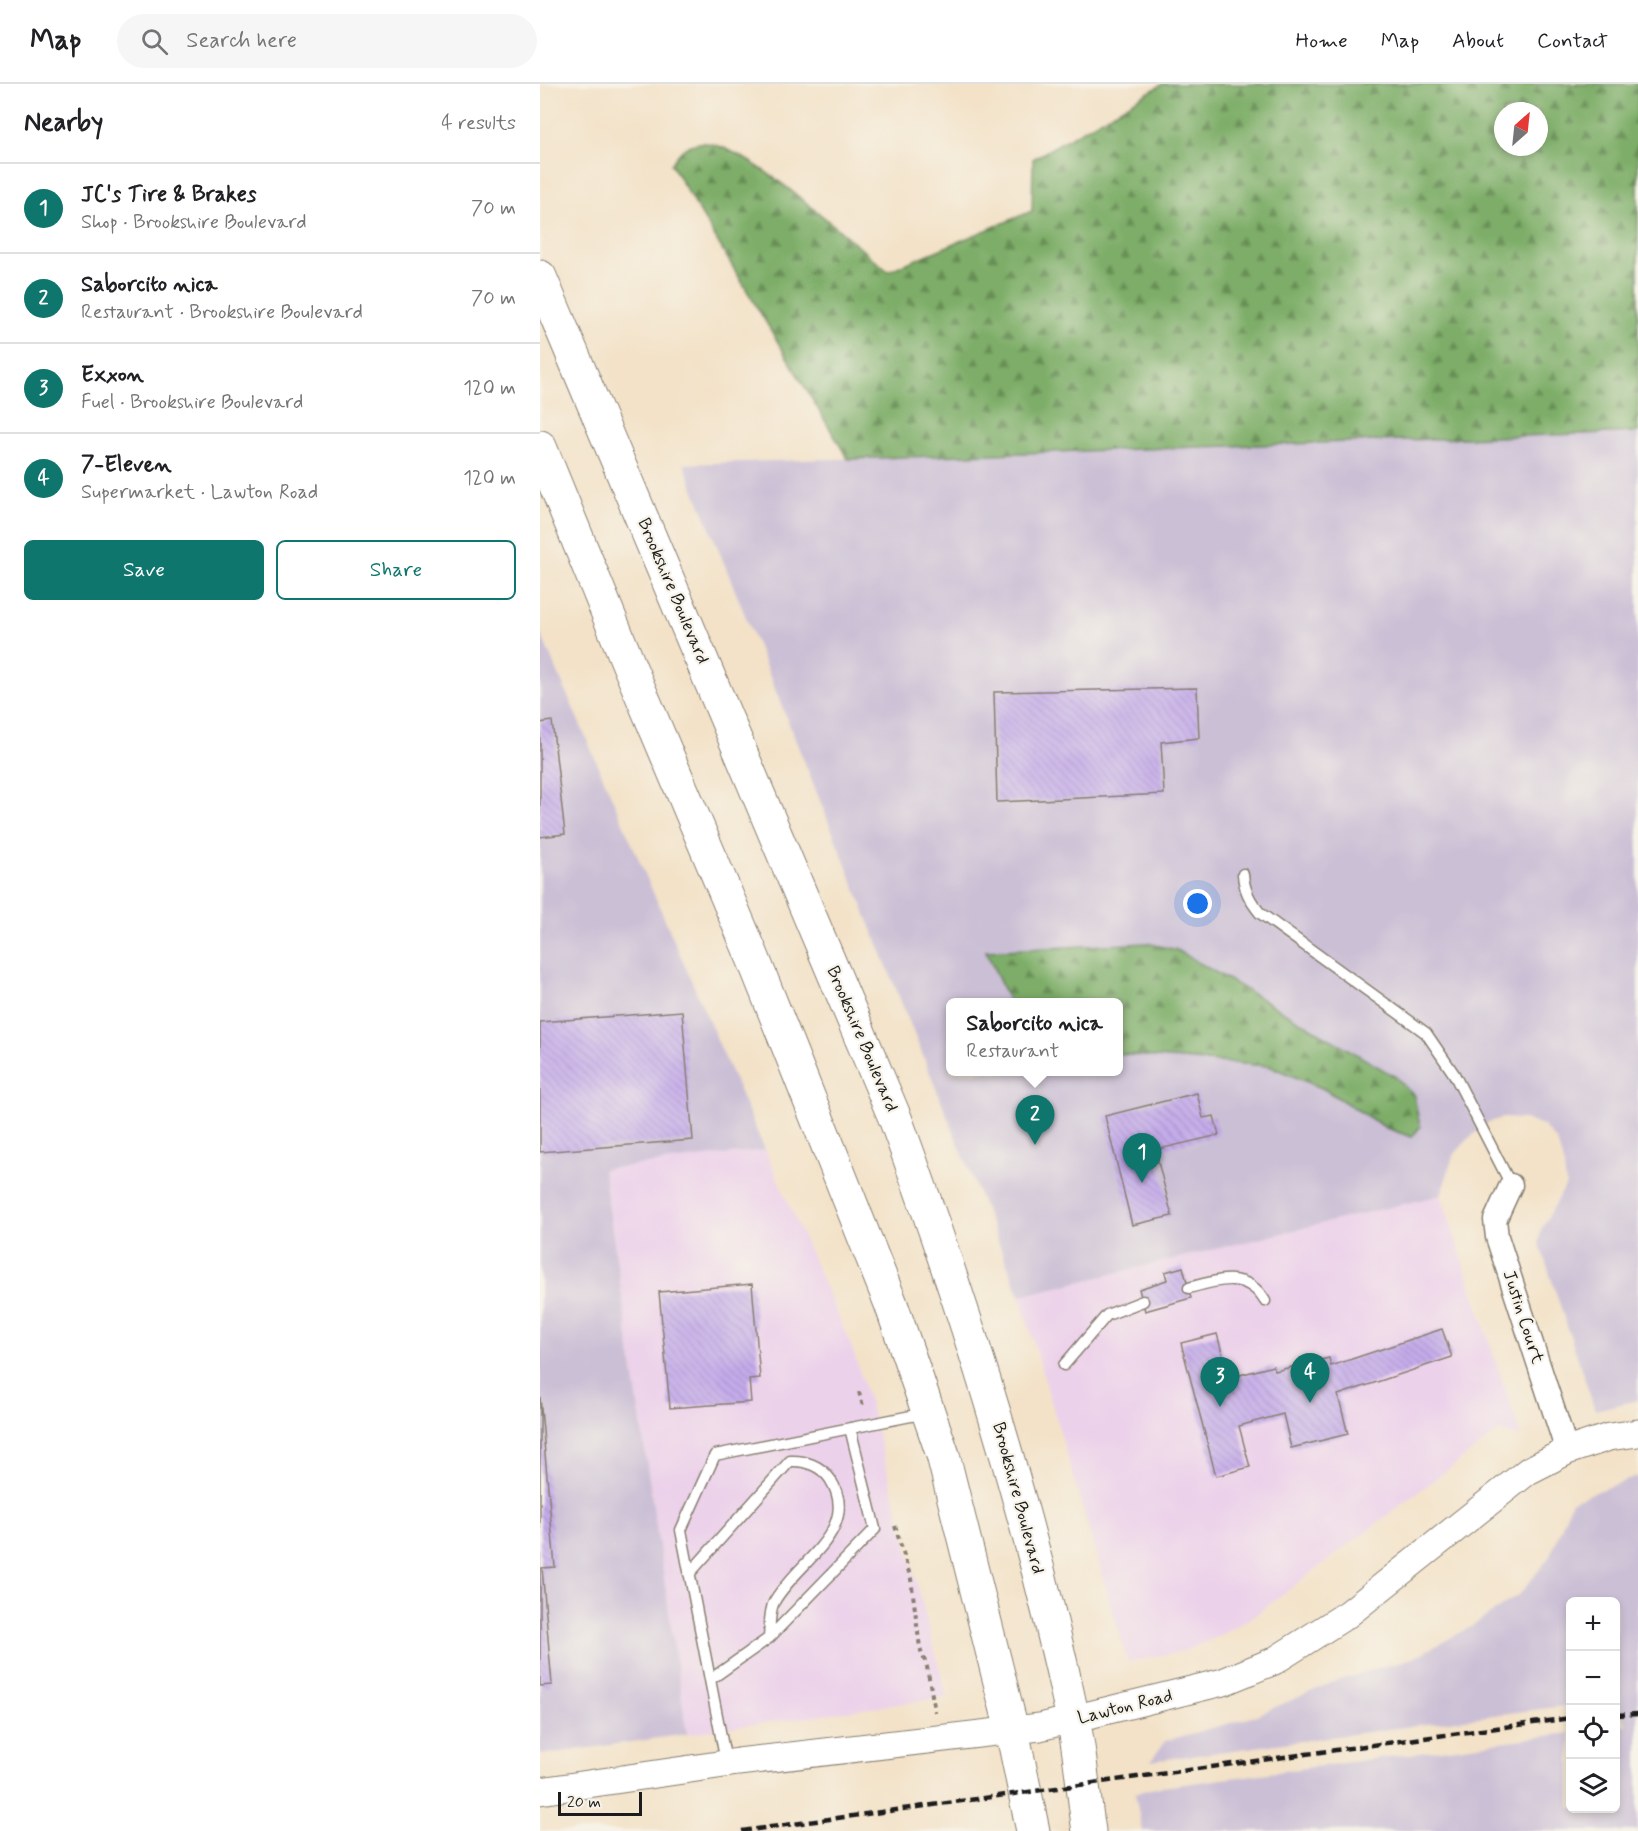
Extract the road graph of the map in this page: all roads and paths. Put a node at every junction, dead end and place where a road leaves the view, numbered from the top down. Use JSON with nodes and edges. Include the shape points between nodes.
{"nodes":[{"id":1,"x":540,"y":277,"type":"edge"},
{"id":2,"x":540,"y":447,"type":"edge"},
{"id":3,"x":1243,"y":874,"type":"dead end"},
{"id":4,"x":1511,"y":1185,"type":"joint"},
{"id":5,"x":1189,"y":1288,"type":"dead end"},
{"id":6,"x":1143,"y":1300,"type":"dead end"},
{"id":7,"x":1265,"y":1300,"type":"dead end"},
{"id":8,"x":1064,"y":1365,"type":"dead end"},
{"id":9,"x":859,"y":1392,"type":"dead end"},
{"id":10,"x":929,"y":1413,"type":"junction"},
{"id":11,"x":869,"y":1424,"type":"junction"},
{"id":12,"x":850,"y":1428,"type":"junction"},
{"id":13,"x":1638,"y":1433,"type":"edge"},
{"id":14,"x":1567,"y":1450,"type":"junction"},
{"id":15,"x":895,"y":1524,"type":"dead end"},
{"id":16,"x":689,"y":1574,"type":"junction"},
{"id":17,"x":769,"y":1638,"type":"junction"},
{"id":18,"x":711,"y":1679,"type":"junction"},
{"id":19,"x":1074,"y":1720,"type":"junction"},
{"id":20,"x":1012,"y":1730,"type":"junction"},
{"id":21,"x":942,"y":1739,"type":"junction"},
{"id":22,"x":726,"y":1764,"type":"junction"},
{"id":23,"x":540,"y":1791,"type":"edge"},
{"id":24,"x":1033,"y":1831,"type":"edge"},
{"id":25,"x":1089,"y":1831,"type":"edge"}],
"edges":[{"from":1,"to":19,"type":"highway","name":"Brookshire Boulevard","via":[[903,1140],[988,1389]]},
{"from":2,"to":10,"type":"highway","via":[[758,969],[891,1304]]},
{"from":3,"to":4,"type":"lane","via":[[1244,885],[1260,913],[1426,1033],[1454,1074]]},
{"from":4,"to":14,"type":"street","name":"Justin Court","via":[[1495,1220],[1497,1237]]},
{"from":5,"to":7,"type":"lane","via":[[1235,1279],[1255,1287]]},
{"from":6,"to":8,"type":"lane","via":[[1107,1315]]},
{"from":9,"to":11,"type":"path"},
{"from":10,"to":11,"type":"lane"},
{"from":10,"to":20,"type":"highway"},
{"from":11,"to":12,"type":"lane"},
{"from":12,"to":16,"type":"lane","via":[[715,1455],[681,1530]]},
{"from":12,"to":17,"type":"lane","via":[[875,1529]]},
{"from":13,"to":14,"type":"street","name":"Lawton Road"},
{"from":14,"to":19,"type":"street","name":"Lawton Road","via":[[1528,1471],[1348,1614],[1274,1661],[1223,1682]]},
{"from":15,"to":21,"type":"path","via":[[911,1580],[920,1648]]},
{"from":16,"to":17,"type":"lane","via":[[790,1461],[803,1460],[829,1477],[840,1500],[838,1520],[773,1603]]},
{"from":16,"to":18,"type":"lane"},
{"from":17,"to":18,"type":"lane"},
{"from":18,"to":22,"type":"lane"},
{"from":19,"to":20,"type":"street","name":"Lawton Road"},
{"from":19,"to":25,"type":"highway","name":"Brookshire Boulevard"},
{"from":20,"to":21,"type":"street","name":"Lawton Road"},
{"from":20,"to":24,"type":"highway"},
{"from":21,"to":22,"type":"street","name":"Lawton Road"},
{"from":22,"to":23,"type":"street","name":"Lawton Road"}]}
